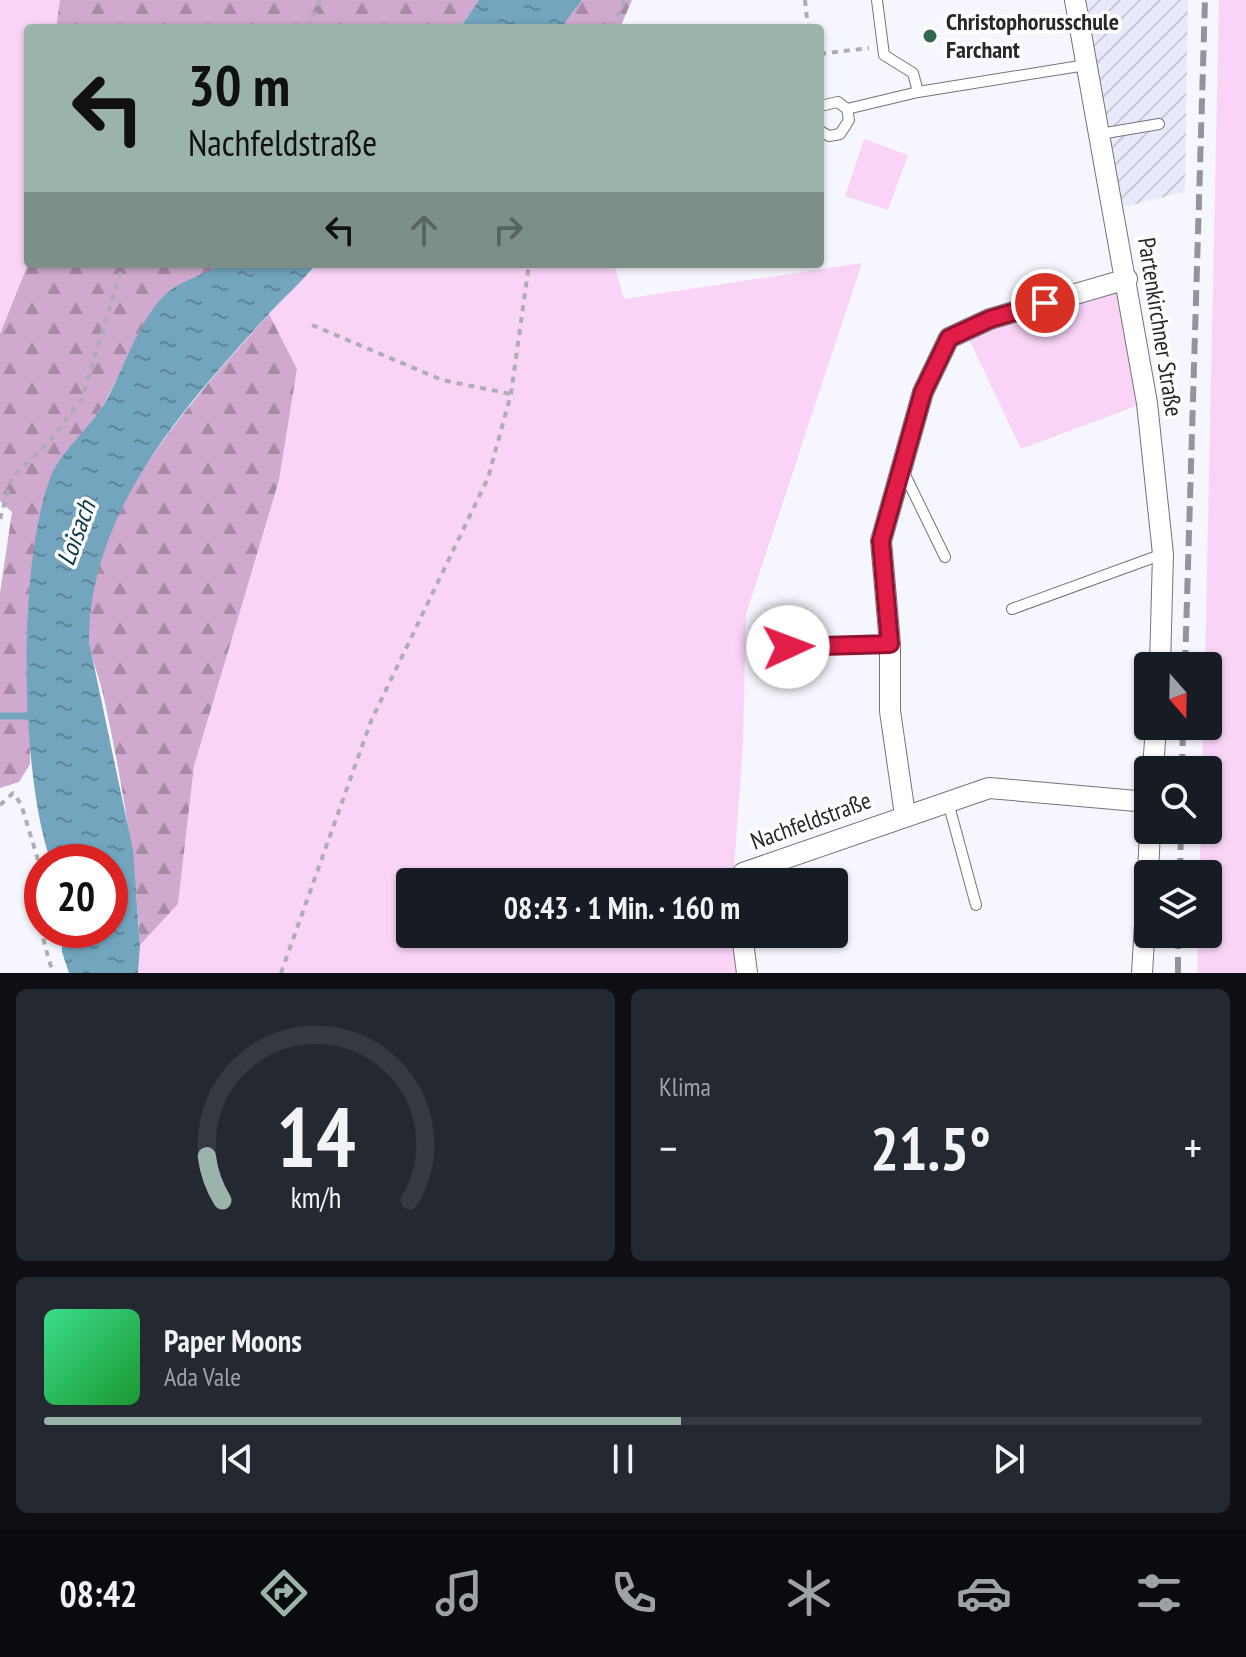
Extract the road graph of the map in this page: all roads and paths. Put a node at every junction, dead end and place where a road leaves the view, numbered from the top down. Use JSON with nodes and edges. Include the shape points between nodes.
{"nodes":[{"id":1,"x":320,"y":0,"type":"edge"},
{"id":2,"x":625,"y":0,"type":"edge"},
{"id":3,"x":805,"y":0,"type":"edge"},
{"id":4,"x":877,"y":0,"type":"edge"},
{"id":5,"x":1075,"y":0,"type":"edge"},
{"id":6,"x":310,"y":24,"type":"edge"},
{"id":7,"x":614,"y":24,"type":"edge"},
{"id":8,"x":808,"y":24,"type":"edge"},
{"id":9,"x":882,"y":46,"type":"junction"},
{"id":10,"x":824,"y":53,"type":"edge"},
{"id":11,"x":1086,"y":65,"type":"junction"},
{"id":12,"x":918,"y":92,"type":"junction"},
{"id":13,"x":824,"y":105,"type":"edge"},
{"id":14,"x":847,"y":109,"type":"junction"},
{"id":15,"x":1159,"y":124,"type":"dead end"},
{"id":16,"x":824,"y":132,"type":"edge"},
{"id":17,"x":1100,"y":134,"type":"junction"},
{"id":18,"x":122,"y":268,"type":"edge"},
{"id":19,"x":528,"y":268,"type":"edge"},
{"id":20,"x":1127,"y":279,"type":"junction"},
{"id":21,"x":312,"y":325,"type":"dead end"},
{"id":22,"x":511,"y":394,"type":"junction"},
{"id":23,"x":902,"y":468,"type":"junction"},
{"id":24,"x":0,"y":519,"type":"edge"},
{"id":25,"x":1163,"y":554,"type":"junction"},
{"id":26,"x":945,"y":557,"type":"dead end"},
{"id":27,"x":1012,"y":609,"type":"dead end"},
{"id":28,"x":890,"y":644,"type":"junction"},
{"id":29,"x":788,"y":647,"type":"dead end"},
{"id":30,"x":1160,"y":652,"type":"edge"},
{"id":31,"x":1134,"y":801,"type":"edge"},
{"id":32,"x":948,"y":802,"type":"junction"},
{"id":33,"x":0,"y":805,"type":"edge"},
{"id":34,"x":905,"y":815,"type":"junction"},
{"id":35,"x":33,"y":844,"type":"edge"},
{"id":36,"x":757,"y":868,"type":"edge"},
{"id":37,"x":976,"y":905,"type":"dead end"},
{"id":38,"x":45,"y":948,"type":"edge"},
{"id":39,"x":744,"y":948,"type":"edge"},
{"id":40,"x":1144,"y":948,"type":"edge"},
{"id":41,"x":53,"y":973,"type":"edge"},
{"id":42,"x":281,"y":973,"type":"edge"},
{"id":43,"x":747,"y":973,"type":"edge"},
{"id":44,"x":1142,"y":973,"type":"edge"}],
"edges":[{"from":1,"to":6,"type":"path"},
{"from":2,"to":7,"type":"path"},
{"from":3,"to":8,"type":"path"},
{"from":4,"to":9,"type":"lane"},
{"from":5,"to":11,"type":"street","name":"Partenkirchner Straße"},
{"from":9,"to":10,"type":"path"},
{"from":9,"to":12,"type":"lane","via":[[884,55],[913,73]]},
{"from":11,"to":12,"type":"lane"},
{"from":11,"to":17,"type":"street","name":"Partenkirchner Straße"},
{"from":12,"to":14,"type":"lane"},
{"from":13,"to":14,"type":"lane","via":[[838,102]]},
{"from":14,"to":16,"type":"lane","via":[[844,130],[834,136]]},
{"from":15,"to":17,"type":"lane"},
{"from":17,"to":20,"type":"street","name":"Partenkirchner Straße"},
{"from":18,"to":24,"type":"path","via":[[82,398],[64,425],[12,477]]},
{"from":19,"to":22,"type":"path"},
{"from":20,"to":23,"type":"street","name":"Nachfeldstraße","via":[[990,319],[949,338],[923,392]]},
{"from":20,"to":25,"type":"street","name":"Partenkirchner Straße"},
{"from":21,"to":22,"type":"path","via":[[442,380]]},
{"from":22,"to":42,"type":"path","via":[[488,478],[371,721]]},
{"from":23,"to":26,"type":"lane"},
{"from":23,"to":28,"type":"street","name":"Nachfeldstraße","via":[[881,541]]},
{"from":25,"to":27,"type":"lane"},
{"from":25,"to":30,"type":"street","name":"Partenkirchner Straße"},
{"from":28,"to":29,"type":"lane"},
{"from":28,"to":34,"type":"street","name":"Nachfeldstraße","via":[[890,711]]},
{"from":31,"to":32,"type":"street","name":"Nachfeldstraße","via":[[989,788]]},
{"from":32,"to":34,"type":"street","name":"Nachfeldstraße"},
{"from":32,"to":37,"type":"lane"},
{"from":33,"to":35,"type":"path","via":[[13,793]]},
{"from":34,"to":36,"type":"street","name":"Nachfeldstraße"},
{"from":38,"to":41,"type":"path"},
{"from":39,"to":43,"type":"street"},
{"from":40,"to":44,"type":"street"}]}
